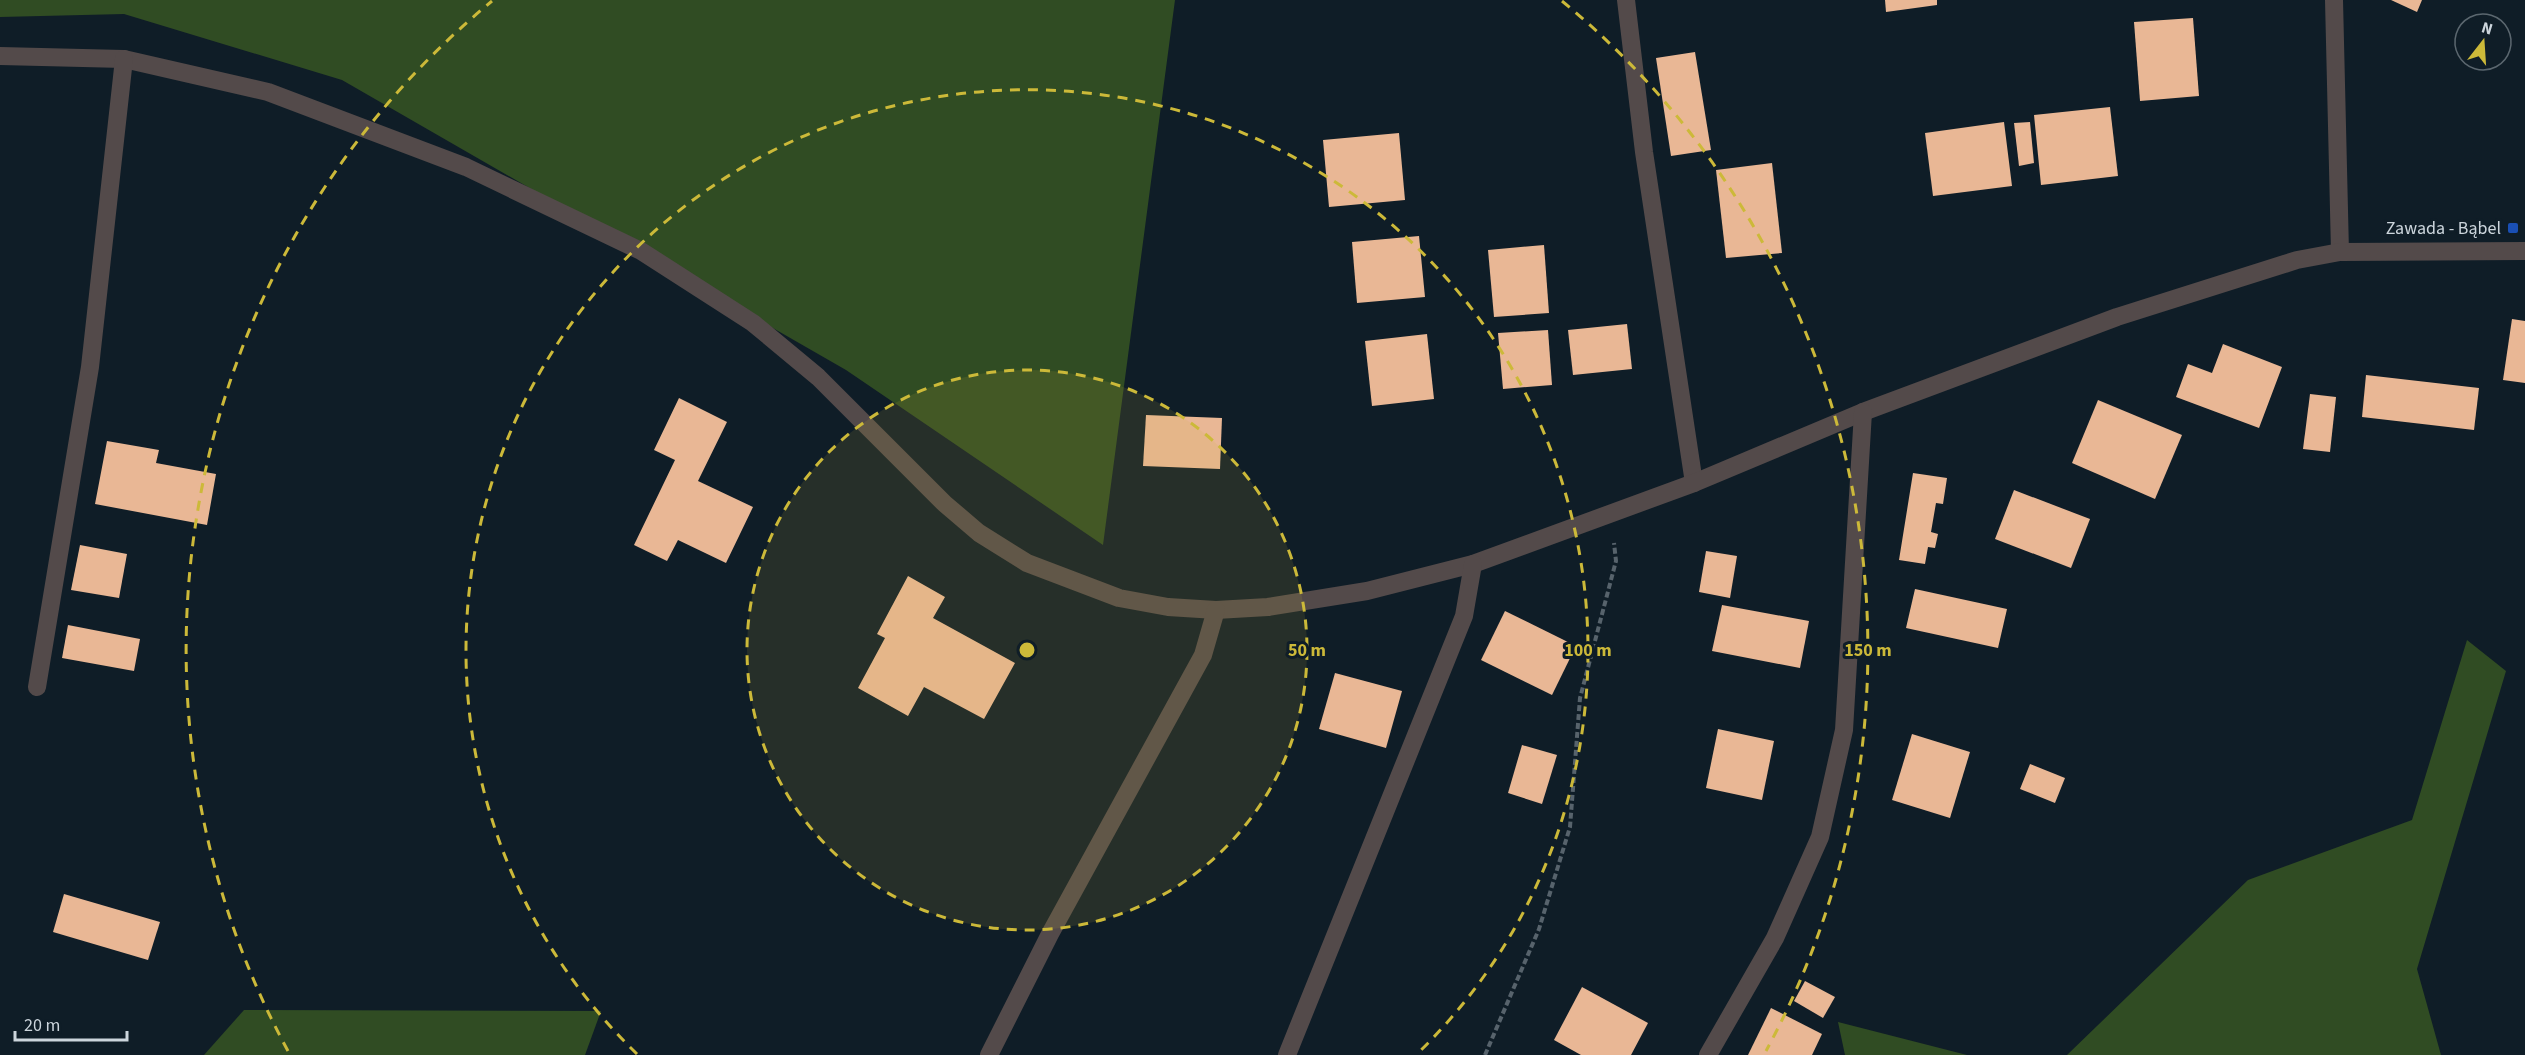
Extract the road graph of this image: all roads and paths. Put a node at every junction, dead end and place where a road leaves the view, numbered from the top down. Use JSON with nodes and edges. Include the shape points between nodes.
{"nodes":[{"id":1,"x":1626,"y":0,"type":"edge"},
{"id":2,"x":2334,"y":0,"type":"edge"},
{"id":3,"x":0,"y":56,"type":"edge"},
{"id":4,"x":124,"y":59,"type":"junction"},
{"id":5,"x":2525,"y":251,"type":"edge"},
{"id":6,"x":2340,"y":252,"type":"junction"},
{"id":7,"x":1863,"y":412,"type":"junction"},
{"id":8,"x":1694,"y":483,"type":"junction"},
{"id":9,"x":1610,"y":514,"type":"junction"},
{"id":10,"x":1473,"y":564,"type":"junction"},
{"id":11,"x":1216,"y":610,"type":"junction"},
{"id":12,"x":36,"y":687,"type":"dead end"},
{"id":13,"x":989,"y":1055,"type":"edge"},
{"id":14,"x":1287,"y":1055,"type":"edge"},
{"id":15,"x":1485,"y":1055,"type":"edge"},
{"id":16,"x":1708,"y":1055,"type":"edge"}],
"edges":[{"from":1,"to":8,"type":"street","via":[[1644,152]]},
{"from":2,"to":6,"type":"street"},
{"from":3,"to":4,"type":"street"},
{"from":4,"to":11,"type":"street","via":[[268,92],[466,166],[641,251],[753,323],[818,377],[945,504],[980,533],[1027,563],[1119,598]]},
{"from":4,"to":12,"type":"street","via":[[90,367]]},
{"from":5,"to":6,"type":"street"},
{"from":6,"to":7,"type":"street","via":[[2297,260],[2117,317]]},
{"from":7,"to":8,"type":"street"},
{"from":7,"to":16,"type":"street","via":[[1844,730],[1820,837],[1775,938]]},
{"from":8,"to":9,"type":"street"},
{"from":9,"to":10,"type":"street"},
{"from":9,"to":15,"type":"path","via":[[1616,561],[1580,698],[1570,827],[1539,929]]},
{"from":10,"to":11,"type":"street","via":[[1367,591],[1268,608]]},
{"from":10,"to":14,"type":"street","via":[[1464,616]]},
{"from":11,"to":13,"type":"street","via":[[1203,655],[1050,934]]}]}
